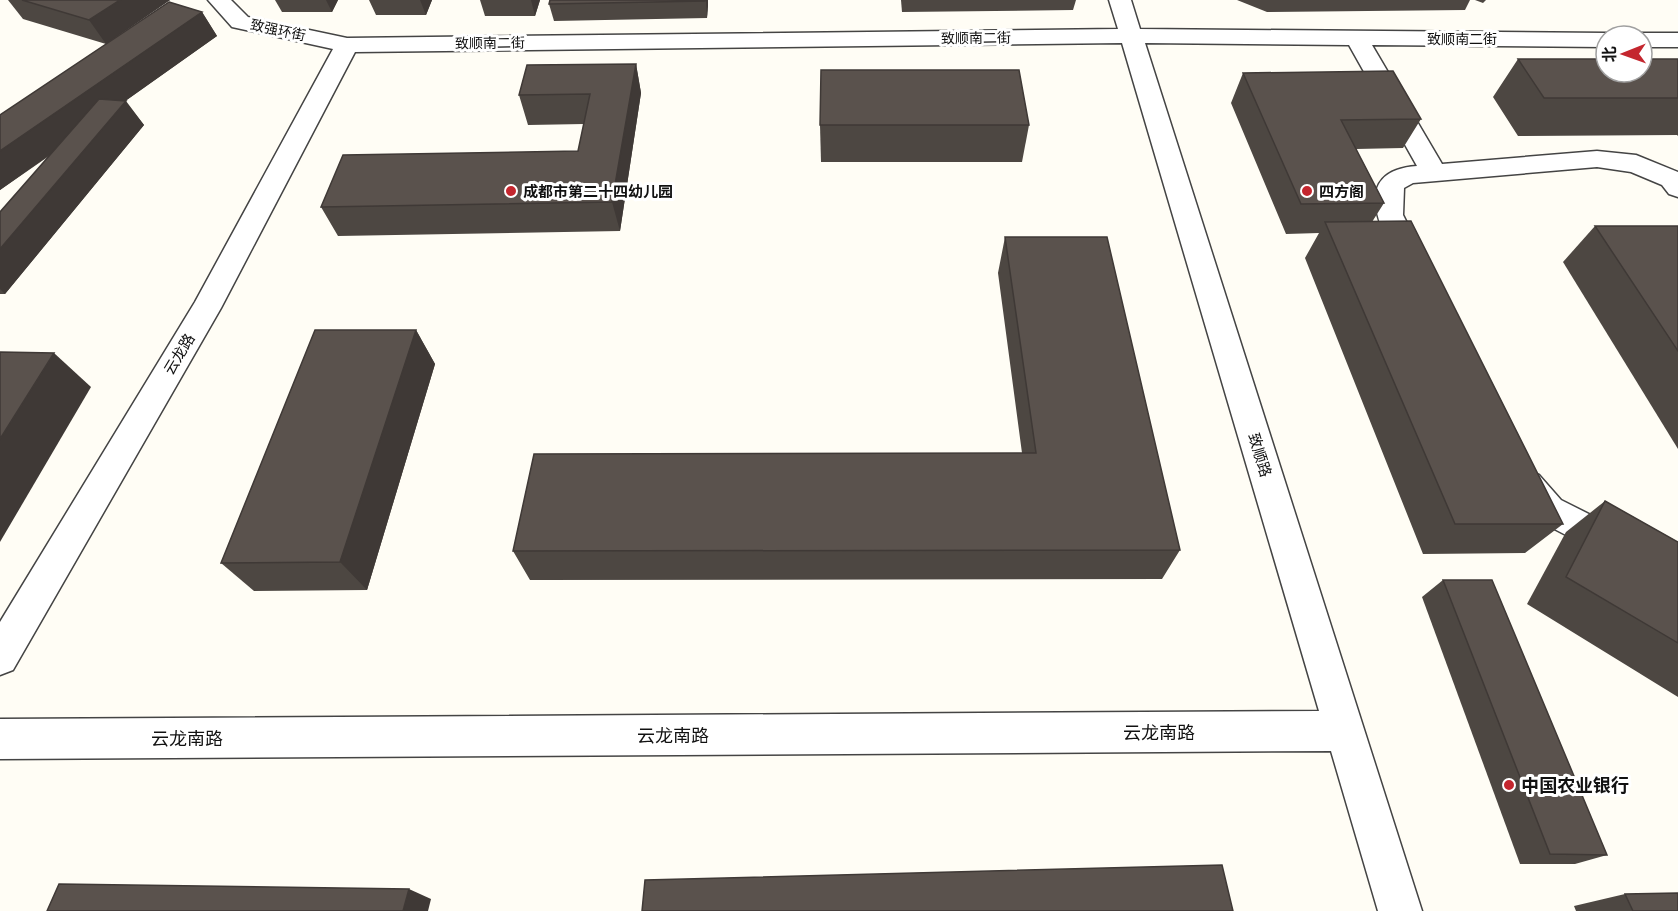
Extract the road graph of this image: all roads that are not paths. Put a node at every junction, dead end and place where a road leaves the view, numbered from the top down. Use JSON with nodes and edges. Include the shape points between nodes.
{"nodes":[{"id":1,"x":219,"y":0,"type":"edge"},
{"id":2,"x":1120,"y":0,"type":"edge"},
{"id":3,"x":1130,"y":36,"type":"junction"},
{"id":4,"x":1357,"y":39,"type":"junction"},
{"id":5,"x":1594,"y":40,"type":"edge"},
{"id":6,"x":1654,"y":40,"type":"edge"},
{"id":7,"x":1678,"y":40,"type":"edge"},
{"id":8,"x":347,"y":45,"type":"junction"},
{"id":9,"x":1434,"y":173,"type":"junction"},
{"id":10,"x":1678,"y":188,"type":"edge"},
{"id":11,"x":1427,"y":290,"type":"edge"},
{"id":12,"x":1513,"y":460,"type":"edge"},
{"id":13,"x":1678,"y":577,"type":"edge"},
{"id":14,"x":0,"y":657,"type":"edge"},
{"id":15,"x":1346,"y":731,"type":"junction"},
{"id":16,"x":0,"y":739,"type":"edge"},
{"id":17,"x":1400,"y":911,"type":"edge"}],
"edges":[{"from":1,"to":8,"type":"street","name":"致强环街","via":[[240,22]]},
{"from":2,"to":3,"type":"street","name":"致顺路"},
{"from":3,"to":4,"type":"street","name":"致顺南二街"},
{"from":3,"to":8,"type":"street","name":"致顺南二街"},
{"from":3,"to":15,"type":"street","name":"致顺路"},
{"from":4,"to":5,"type":"street","name":"致顺南二街"},
{"from":4,"to":9,"type":"street"},
{"from":6,"to":7,"type":"street"},
{"from":8,"to":14,"type":"street","name":"云龙路","via":[[206,308]]},
{"from":9,"to":10,"type":"street","via":[[1596,159],[1636,164],[1671,179]]},
{"from":9,"to":11,"type":"street","via":[[1408,176],[1391,184],[1389,215]]},
{"from":12,"to":13,"type":"street","via":[[1524,482],[1549,510]]},
{"from":15,"to":16,"type":"street","name":"云龙南路"},
{"from":15,"to":17,"type":"street","name":"致顺路"}]}
